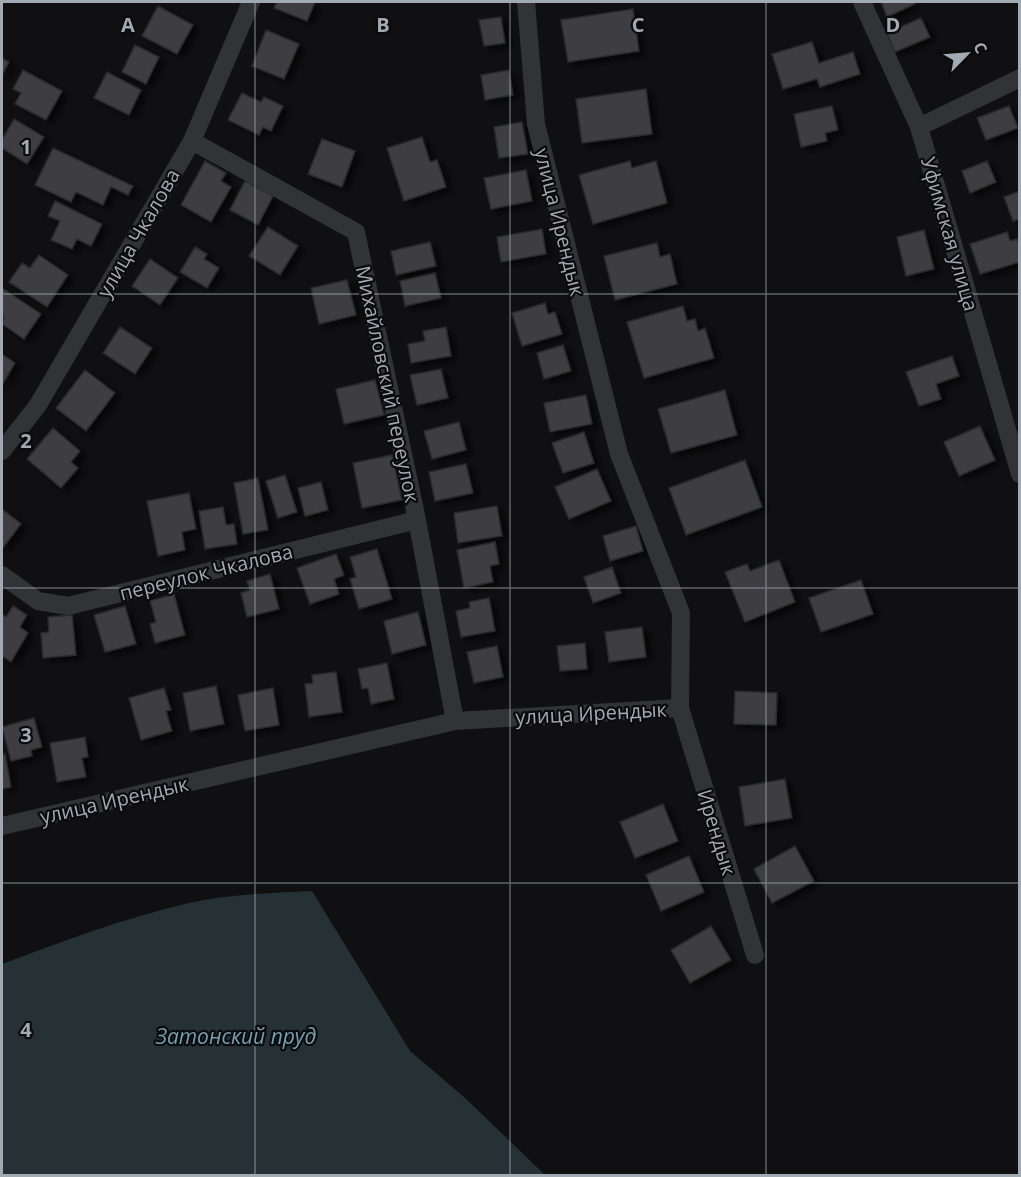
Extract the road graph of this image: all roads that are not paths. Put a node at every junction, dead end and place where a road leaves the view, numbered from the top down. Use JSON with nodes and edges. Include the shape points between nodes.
{"nodes":[{"id":1,"x":250,"y":2,"type":"edge"},
{"id":2,"x":526,"y":2,"type":"edge"},
{"id":3,"x":862,"y":2,"type":"edge"},
{"id":4,"x":1020,"y":78,"type":"edge"},
{"id":5,"x":920,"y":127,"type":"junction"},
{"id":6,"x":192,"y":141,"type":"junction"},
{"id":7,"x":2,"y":451,"type":"edge"},
{"id":8,"x":1020,"y":474,"type":"edge"},
{"id":9,"x":417,"y":520,"type":"junction"},
{"id":10,"x":2,"y":575,"type":"edge"},
{"id":11,"x":680,"y":708,"type":"junction"},
{"id":12,"x":455,"y":721,"type":"junction"},
{"id":13,"x":2,"y":826,"type":"edge"},
{"id":14,"x":754,"y":955,"type":"dead end"}],
"edges":[{"from":1,"to":6,"type":"street","name":"улица Чкалова"},
{"from":2,"to":11,"type":"street","name":"улица Ирендык","via":[[536,124],[581,306],[619,454],[681,613]]},
{"from":3,"to":5,"type":"street","name":"Уфимская улица"},
{"from":4,"to":5,"type":"street"},
{"from":5,"to":8,"type":"street","name":"Уфимская улица"},
{"from":6,"to":7,"type":"street","name":"улица Чкалова","via":[[38,405]]},
{"from":6,"to":9,"type":"street","name":"Михайловский переулок","via":[[356,232]]},
{"from":9,"to":10,"type":"street","name":"переулок Чкалова","via":[[68,606],[38,601]]},
{"from":9,"to":12,"type":"street","name":"Михайловский переулок"},
{"from":11,"to":12,"type":"street","name":"улица Ирендык"},
{"from":11,"to":14,"type":"street","name":"Ирендык"},
{"from":12,"to":13,"type":"street","name":"улица Ирендык"}]}
